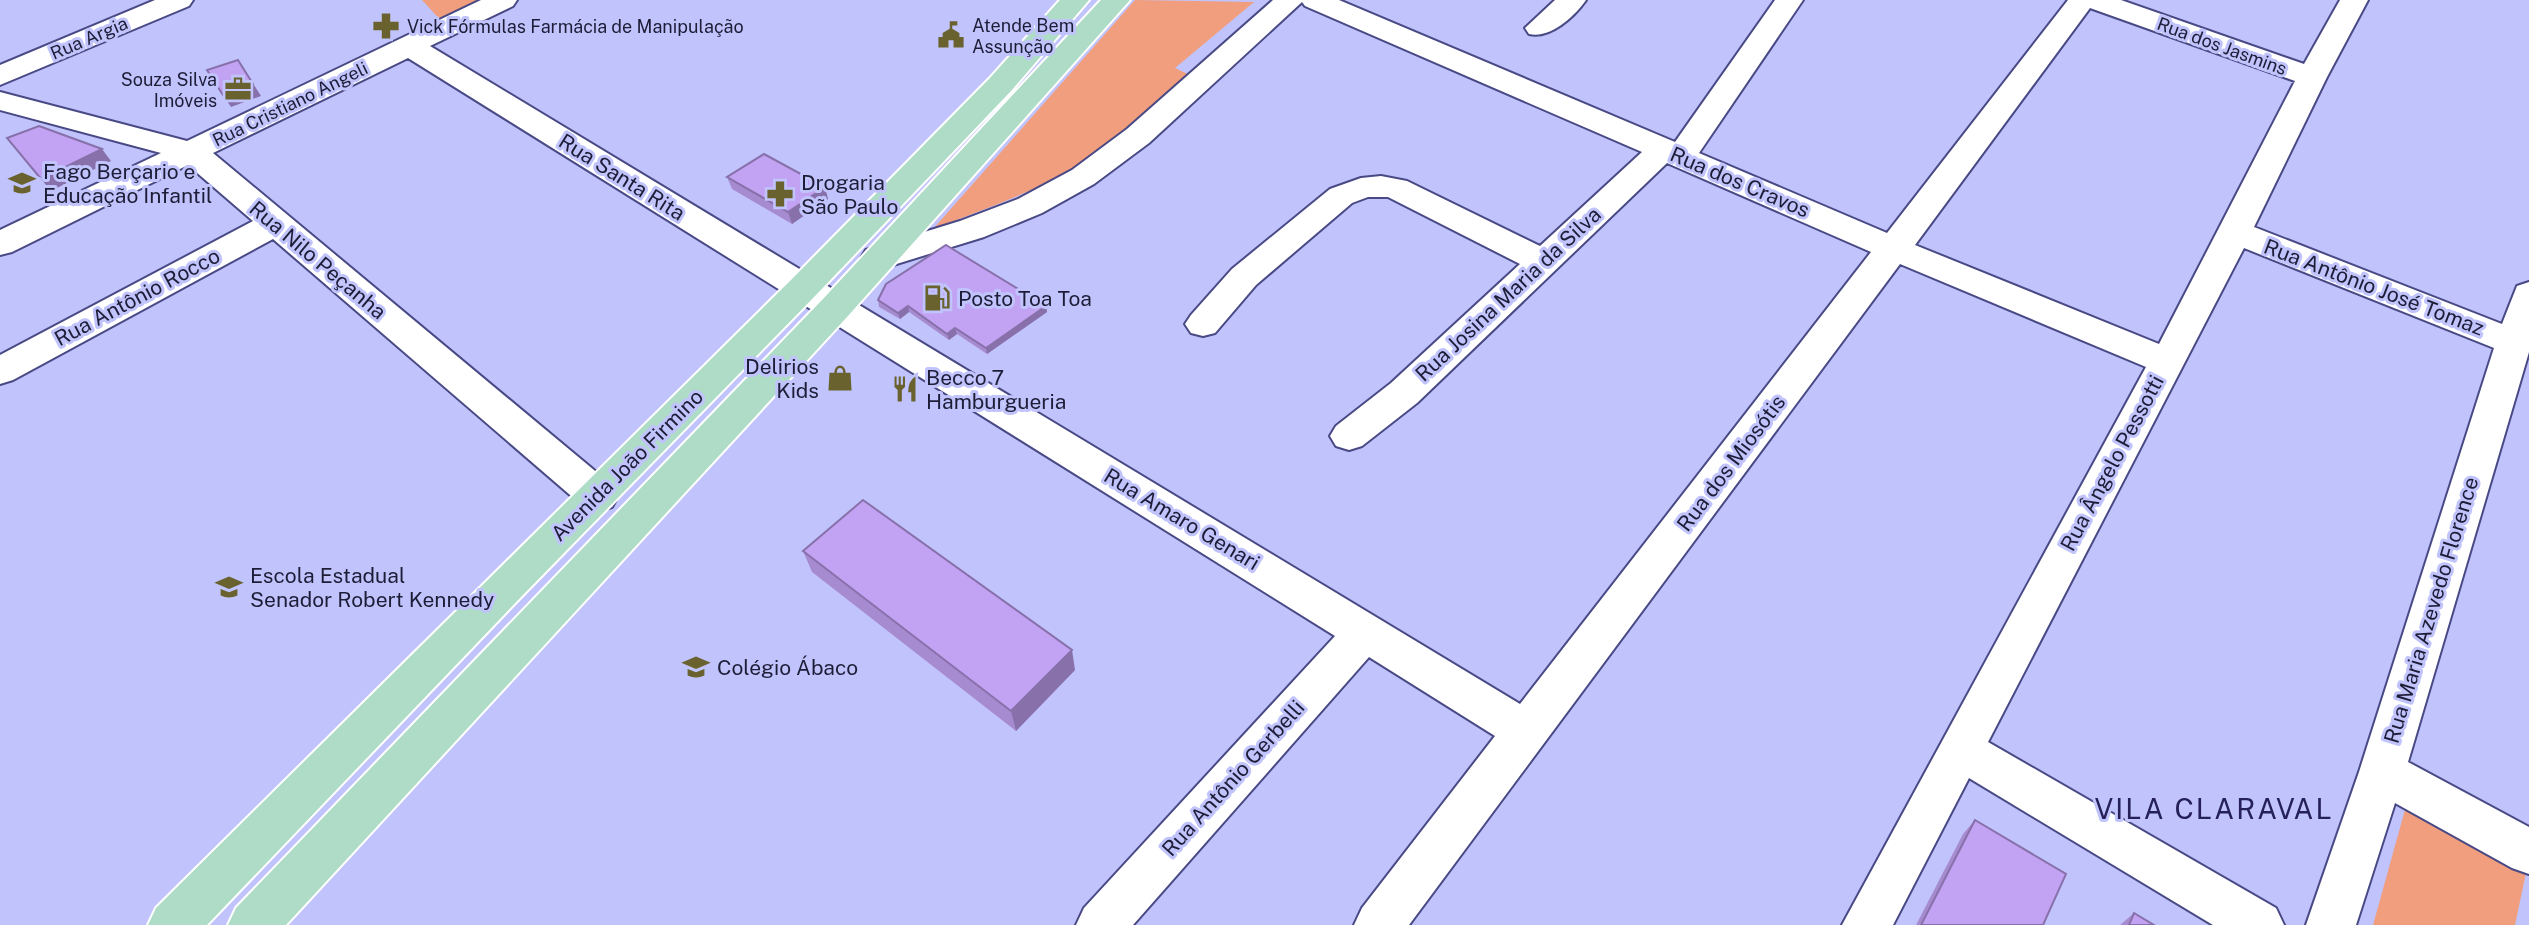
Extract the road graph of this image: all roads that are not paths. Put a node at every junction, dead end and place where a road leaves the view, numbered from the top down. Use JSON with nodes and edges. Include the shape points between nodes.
{"nodes":[{"id":1,"x":179,"y":0,"type":"edge"},
{"id":2,"x":503,"y":0,"type":"edge"},
{"id":3,"x":1075,"y":0,"type":"edge"},
{"id":4,"x":1116,"y":0,"type":"edge"},
{"id":5,"x":1290,"y":0,"type":"edge"},
{"id":6,"x":1315,"y":0,"type":"edge"},
{"id":7,"x":1572,"y":0,"type":"edge"},
{"id":8,"x":1789,"y":0,"type":"edge"},
{"id":9,"x":2082,"y":0,"type":"edge"},
{"id":10,"x":2094,"y":0,"type":"edge"},
{"id":11,"x":2354,"y":0,"type":"edge"},
{"id":12,"x":1539,"y":28,"type":"dead end"},
{"id":13,"x":409,"y":46,"type":"junction"},
{"id":14,"x":0,"y":76,"type":"edge"},
{"id":15,"x":2312,"y":77,"type":"junction"},
{"id":16,"x":0,"y":101,"type":"edge"},
{"id":17,"x":192,"y":152,"type":"junction"},
{"id":18,"x":1673,"y":152,"type":"junction"},
{"id":19,"x":274,"y":224,"type":"junction"},
{"id":20,"x":2234,"y":232,"type":"junction"},
{"id":21,"x":0,"y":244,"type":"edge"},
{"id":22,"x":1894,"y":248,"type":"junction"},
{"id":23,"x":878,"y":258,"type":"junction"},
{"id":24,"x":1541,"y":261,"type":"junction"},
{"id":25,"x":2529,"y":295,"type":"edge"},
{"id":26,"x":819,"y":298,"type":"junction"},
{"id":27,"x":1203,"y":324,"type":"dead end"},
{"id":28,"x":2514,"y":342,"type":"junction"},
{"id":29,"x":2166,"y":361,"type":"junction"},
{"id":30,"x":0,"y":371,"type":"edge"},
{"id":31,"x":1349,"y":436,"type":"dead end"},
{"id":32,"x":598,"y":496,"type":"junction"},
{"id":33,"x":1366,"y":631,"type":"junction"},
{"id":34,"x":1527,"y":732,"type":"junction"},
{"id":35,"x":1960,"y":750,"type":"junction"},
{"id":36,"x":2382,"y":772,"type":"junction"},
{"id":37,"x":2529,"y":852,"type":"edge"},
{"id":38,"x":173,"y":925,"type":"edge"},
{"id":39,"x":253,"y":925,"type":"edge"},
{"id":40,"x":1101,"y":925,"type":"edge"},
{"id":41,"x":1379,"y":925,"type":"edge"},
{"id":42,"x":1867,"y":925,"type":"edge"},
{"id":43,"x":2259,"y":925,"type":"edge"},
{"id":44,"x":2331,"y":925,"type":"edge"}],
"edges":[{"from":1,"to":14,"type":"street","name":"Rua Argia"},
{"from":2,"to":13,"type":"street","name":"Rua Cristiano Angeli"},
{"from":3,"to":26,"type":"main road","name":"Avenida João Firmino"},
{"from":4,"to":23,"type":"main road","name":"Avenida João Firmino"},
{"from":5,"to":23,"type":"street","via":[[1138,136],[1083,177],[1030,206]]},
{"from":6,"to":18,"type":"street","name":"Rua dos Cravos"},
{"from":7,"to":12,"type":"street"},
{"from":8,"to":18,"type":"street","name":"Rua Josina Maria da Silva"},
{"from":9,"to":22,"type":"street","name":"Rua dos Miosótis"},
{"from":10,"to":15,"type":"street","name":"Rua dos Jasmins"},
{"from":11,"to":15,"type":"street","name":"Rua Ângelo Pessotti"},
{"from":13,"to":17,"type":"street","name":"Rua Cristiano Angeli"},
{"from":13,"to":26,"type":"street","name":"Rua Santa Rita"},
{"from":15,"to":20,"type":"street","name":"Rua Ângelo Pessotti"},
{"from":16,"to":17,"type":"street","name":"Rua Nilo Peçanha"},
{"from":17,"to":19,"type":"street","name":"Rua Nilo Peçanha"},
{"from":17,"to":21,"type":"street","name":"Rua Cristiano Angeli"},
{"from":18,"to":22,"type":"street","name":"Rua dos Cravos"},
{"from":18,"to":24,"type":"street","name":"Rua Josina Maria da Silva"},
{"from":19,"to":30,"type":"street","name":"Rua Antônio Rocco"},
{"from":19,"to":32,"type":"street","name":"Rua Nilo Peçanha"},
{"from":20,"to":28,"type":"street","name":"Rua Antônio José Tomaz"},
{"from":20,"to":29,"type":"street","name":"Rua Ângelo Pessotti"},
{"from":22,"to":29,"type":"street","name":"Rua dos Cravos"},
{"from":22,"to":34,"type":"street","name":"Rua dos Miosótis"},
{"from":23,"to":26,"type":"main road","name":"Avenida João Firmino"},
{"from":24,"to":27,"type":"street","via":[[1396,188],[1356,188],[1244,277]]},
{"from":24,"to":31,"type":"street","name":"Rua Josina Maria da Silva","via":[[1404,393]]},
{"from":25,"to":28,"type":"street","name":"Rua Maria Azevedo Florence"},
{"from":26,"to":32,"type":"main road","name":"Avenida João Firmino"},
{"from":26,"to":33,"type":"street","name":"Rua Amaro Genari"},
{"from":26,"to":39,"type":"main road","name":"Avenida João Firmino","via":[[639,513]]},
{"from":28,"to":36,"type":"street","name":"Rua Maria Azevedo Florence"},
{"from":29,"to":35,"type":"street","name":"Rua Ângelo Pessotti"},
{"from":32,"to":38,"type":"main road","name":"Avenida João Firmino"},
{"from":33,"to":34,"type":"street","name":"Rua Amaro Genari"},
{"from":33,"to":40,"type":"street","name":"Rua Antônio Gerbelli"},
{"from":34,"to":41,"type":"street","name":"Rua dos Miosótis"},
{"from":35,"to":42,"type":"street","name":"Rua Ângelo Pessotti"},
{"from":35,"to":43,"type":"street"},
{"from":36,"to":37,"type":"street"},
{"from":36,"to":44,"type":"street","name":"Rua Maria Azevedo Florence"}]}
